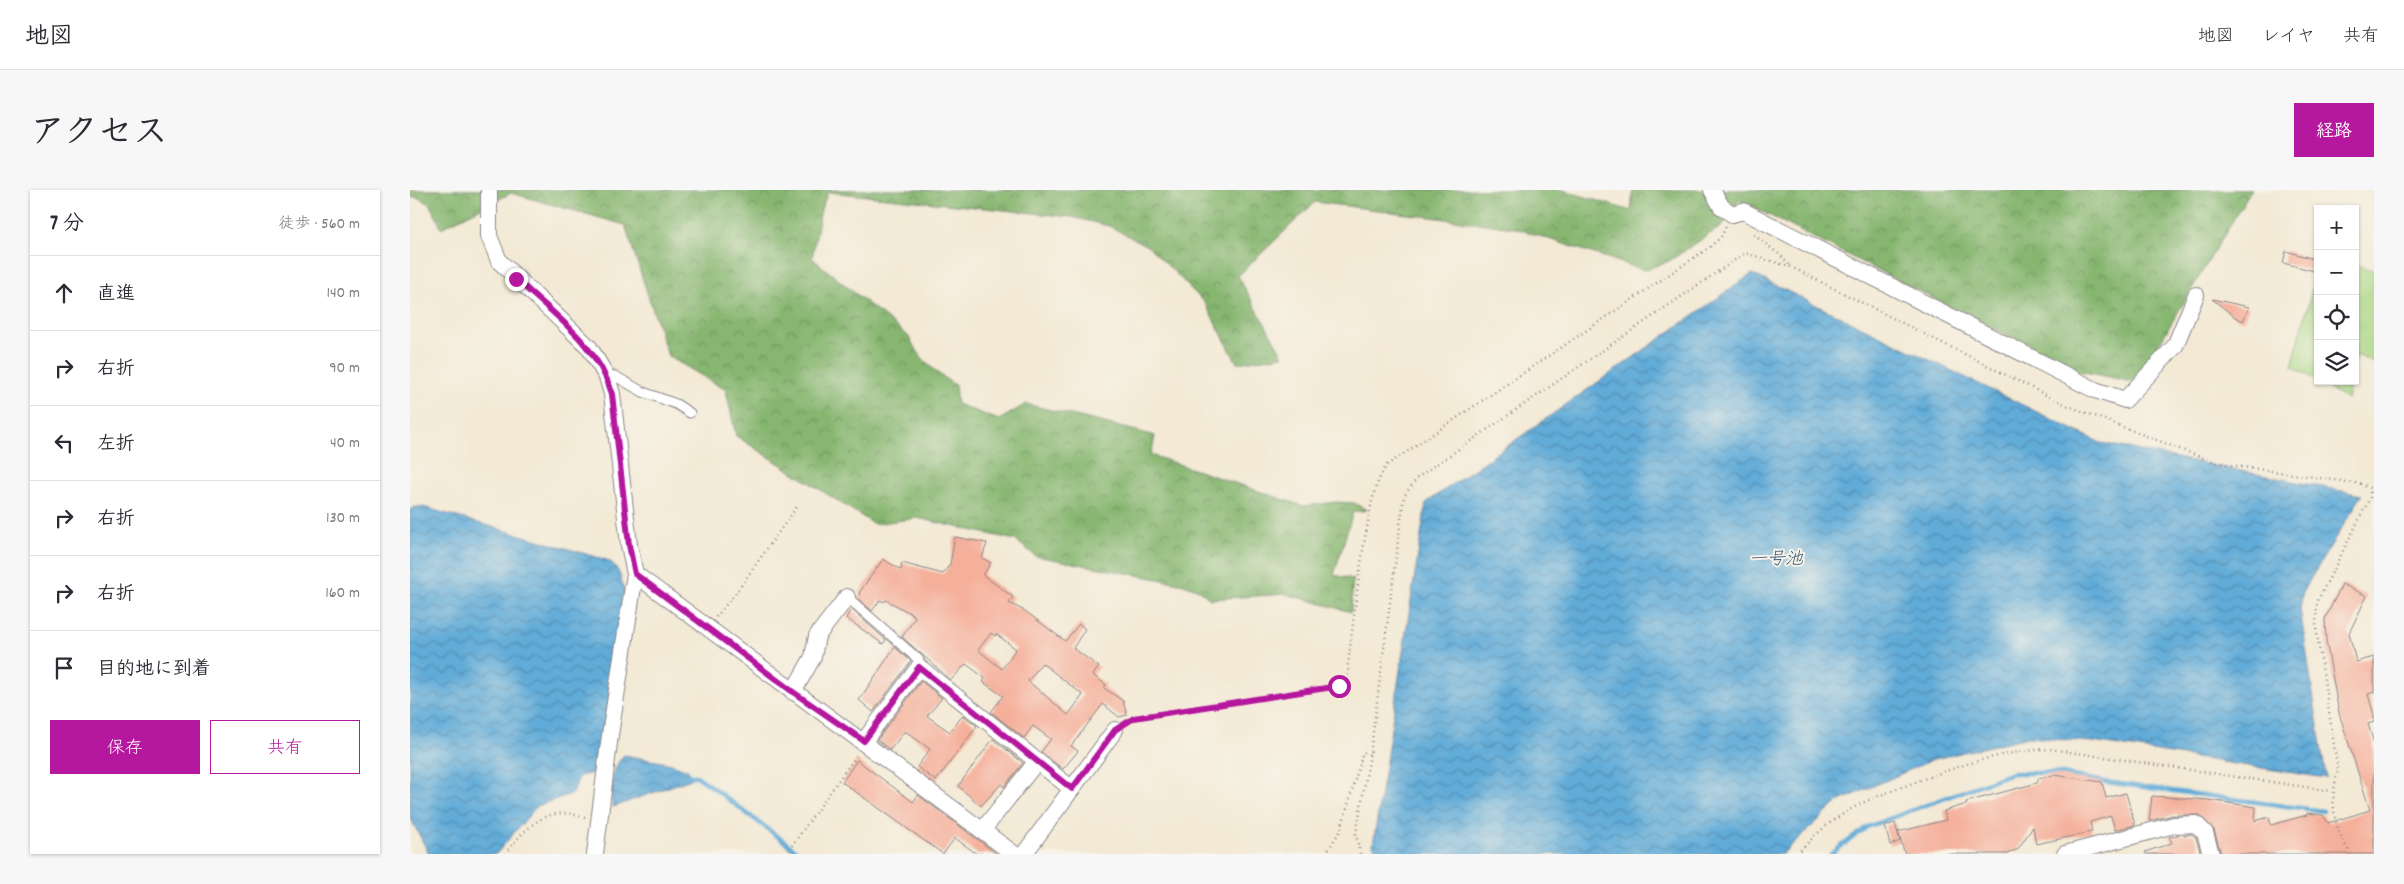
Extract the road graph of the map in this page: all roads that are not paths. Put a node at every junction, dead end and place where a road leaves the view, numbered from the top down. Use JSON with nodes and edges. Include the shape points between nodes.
{"nodes":[{"id":1,"x":489,"y":190,"type":"edge"},
{"id":2,"x":1712,"y":190,"type":"edge"},
{"id":3,"x":2196,"y":295,"type":"dead end"},
{"id":4,"x":607,"y":377,"type":"junction"},
{"id":5,"x":690,"y":412,"type":"dead end"},
{"id":6,"x":635,"y":574,"type":"junction"},
{"id":7,"x":847,"y":597,"type":"joint"},
{"id":8,"x":919,"y":667,"type":"junction"},
{"id":9,"x":793,"y":692,"type":"junction"},
{"id":10,"x":1115,"y":730,"type":"road end"},
{"id":11,"x":864,"y":741,"type":"junction"},
{"id":12,"x":1036,"y":761,"type":"junction"},
{"id":13,"x":1072,"y":789,"type":"junction"},
{"id":14,"x":982,"y":831,"type":"junction"},
{"id":15,"x":595,"y":854,"type":"edge"},
{"id":16,"x":1014,"y":854,"type":"edge"},
{"id":17,"x":1024,"y":854,"type":"edge"},
{"id":18,"x":2065,"y":854,"type":"edge"},
{"id":19,"x":2211,"y":854,"type":"edge"}],
"edges":[{"from":1,"to":4,"type":"street","via":[[489,236],[499,261],[589,347]]},
{"from":2,"to":3,"type":"street","via":[[1721,206],[1732,214],[1743,211],[2095,390],[2125,400],[2175,346]]},
{"from":4,"to":5,"type":"lane","via":[[616,376],[643,392]]},
{"from":4,"to":6,"type":"street","via":[[612,394]]},
{"from":6,"to":9,"type":"street"},
{"from":6,"to":15,"type":"street"},
{"from":7,"to":8,"type":"lane","via":[[919,660]]},
{"from":7,"to":9,"type":"street","via":[[817,636],[813,657]]},
{"from":8,"to":11,"type":"street"},
{"from":8,"to":12,"type":"street"},
{"from":9,"to":11,"type":"street"},
{"from":10,"to":13,"type":"street"},
{"from":11,"to":14,"type":"street"},
{"from":12,"to":13,"type":"street"},
{"from":12,"to":14,"type":"street"},
{"from":13,"to":17,"type":"street"},
{"from":14,"to":16,"type":"street"},
{"from":18,"to":19,"type":"street","via":[[2174,825],[2196,824],[2205,833]]}]}
